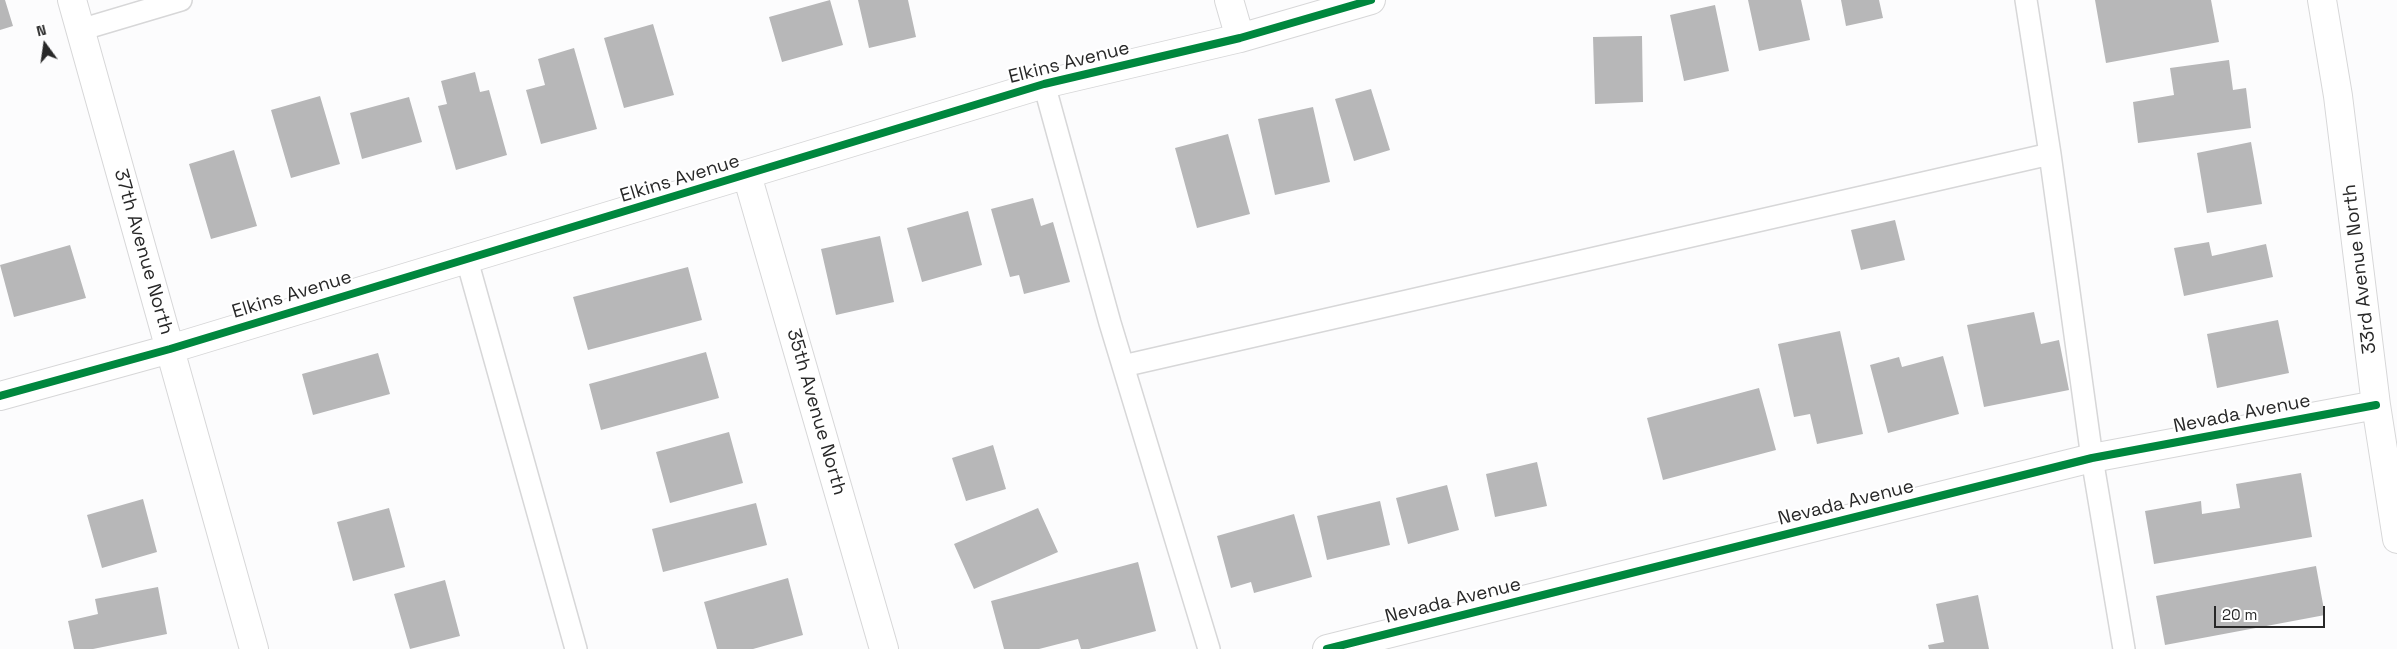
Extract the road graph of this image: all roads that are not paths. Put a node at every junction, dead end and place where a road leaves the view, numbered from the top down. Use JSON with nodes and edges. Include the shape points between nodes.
{"nodes":[{"id":1,"x":72,"y":0,"type":"edge"},
{"id":2,"x":181,"y":0,"type":"edge"},
{"id":3,"x":1229,"y":0,"type":"edge"},
{"id":4,"x":1371,"y":0,"type":"edge"},
{"id":5,"x":2026,"y":0,"type":"edge"},
{"id":6,"x":2322,"y":0,"type":"edge"},
{"id":7,"x":80,"y":30,"type":"junction"},
{"id":8,"x":1240,"y":38,"type":"junction"},
{"id":9,"x":1044,"y":84,"type":"junction"},
{"id":10,"x":2050,"y":154,"type":"junction"},
{"id":11,"x":747,"y":175,"type":"junction"},
{"id":12,"x":466,"y":260,"type":"junction"},
{"id":13,"x":170,"y":348,"type":"junction"},
{"id":14,"x":1123,"y":366,"type":"junction"},
{"id":15,"x":0,"y":396,"type":"edge"},
{"id":16,"x":2376,"y":405,"type":"junction"},
{"id":17,"x":2092,"y":458,"type":"junction"},
{"id":18,"x":2397,"y":539,"type":"edge"},
{"id":19,"x":254,"y":649,"type":"edge"},
{"id":20,"x":576,"y":649,"type":"edge"},
{"id":21,"x":884,"y":649,"type":"edge"},
{"id":22,"x":1209,"y":649,"type":"edge"},
{"id":23,"x":1327,"y":649,"type":"edge"},
{"id":24,"x":2124,"y":649,"type":"edge"}],
"edges":[{"from":1,"to":7,"type":"street","name":"37th Avenue North"},
{"from":2,"to":7,"type":"lane"},
{"from":3,"to":8,"type":"street"},
{"from":4,"to":8,"type":"street","name":"Elkins Avenue"},
{"from":5,"to":10,"type":"lane"},
{"from":6,"to":16,"type":"street","name":"33rd Avenue North","via":[[2338,96]]},
{"from":7,"to":13,"type":"street","name":"37th Avenue North"},
{"from":8,"to":9,"type":"street","name":"Elkins Avenue"},
{"from":9,"to":11,"type":"street","name":"Elkins Avenue"},
{"from":9,"to":14,"type":"lane"},
{"from":10,"to":14,"type":"lane"},
{"from":10,"to":17,"type":"lane"},
{"from":11,"to":12,"type":"street","name":"Elkins Avenue"},
{"from":11,"to":21,"type":"street","name":"35th Avenue North"},
{"from":12,"to":13,"type":"street","name":"Elkins Avenue"},
{"from":12,"to":20,"type":"lane"},
{"from":13,"to":15,"type":"street","name":"Elkins Avenue"},
{"from":13,"to":19,"type":"street","name":"37th Avenue North"},
{"from":14,"to":22,"type":"lane"},
{"from":16,"to":17,"type":"street","name":"Nevada Avenue"},
{"from":16,"to":18,"type":"street","name":"33rd Avenue North"},
{"from":17,"to":23,"type":"street","name":"Nevada Avenue"},
{"from":17,"to":24,"type":"lane"}]}
